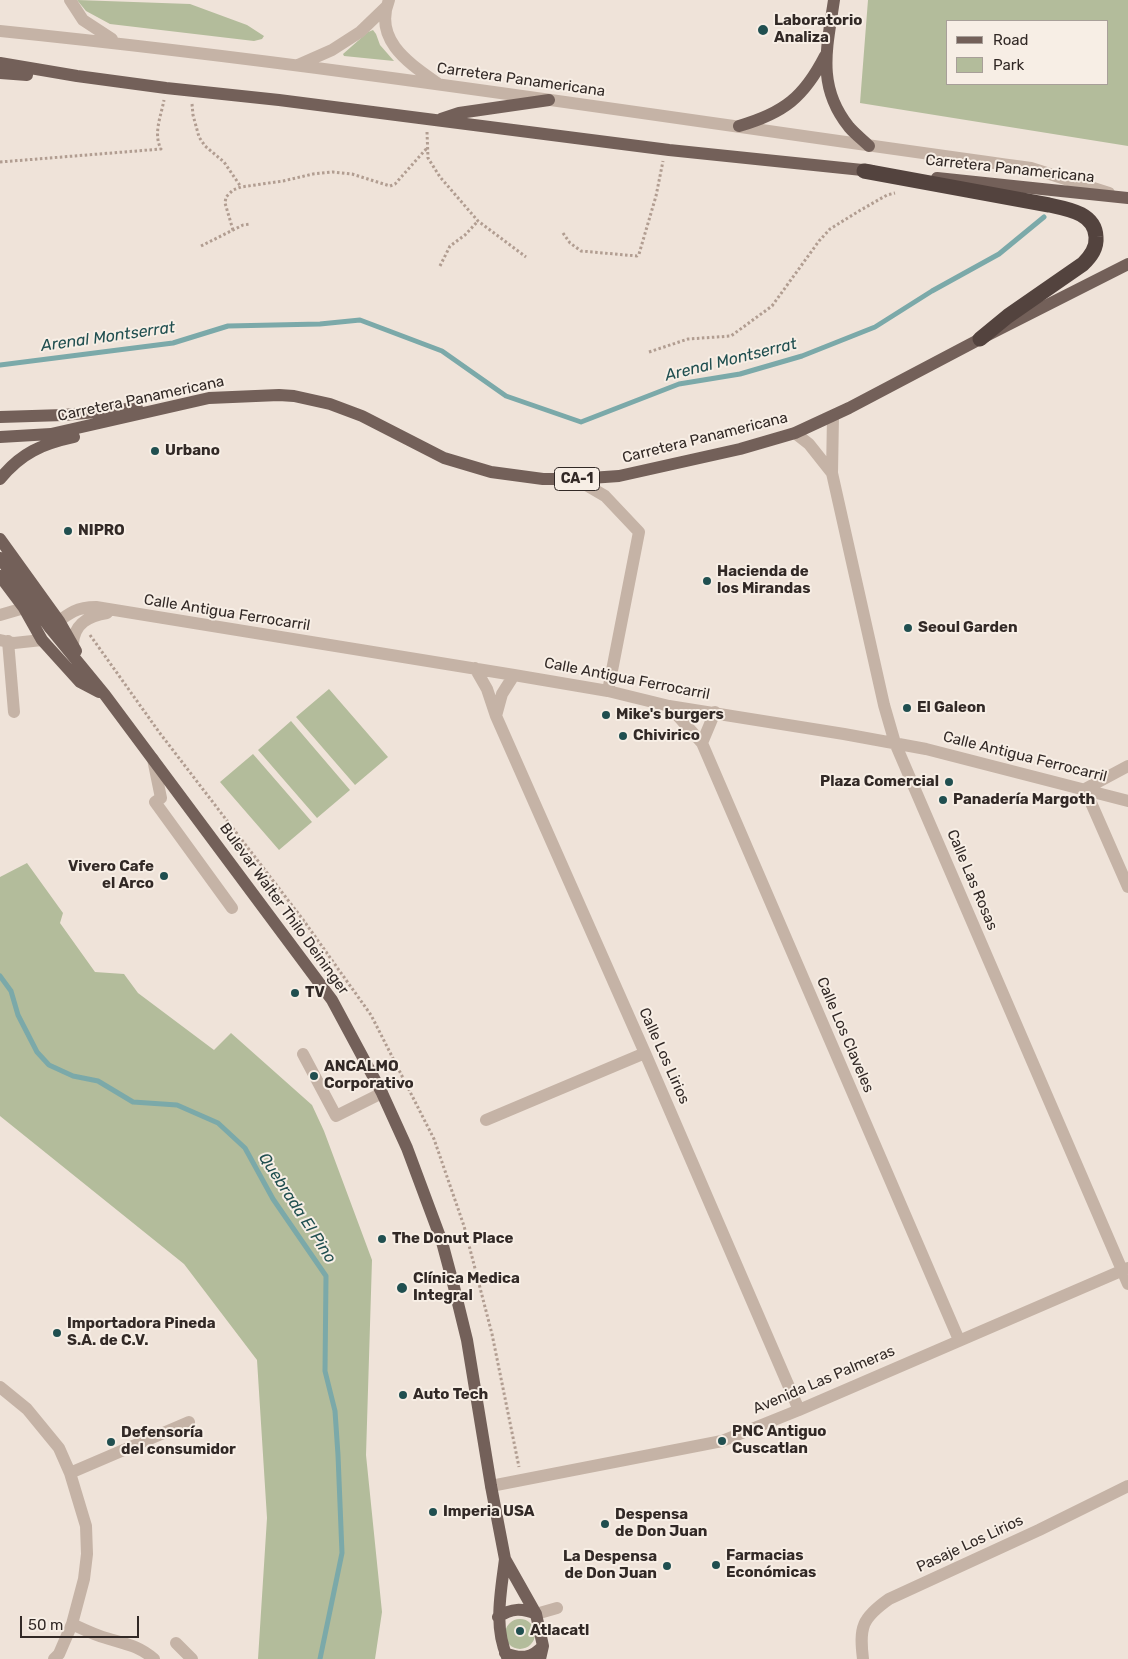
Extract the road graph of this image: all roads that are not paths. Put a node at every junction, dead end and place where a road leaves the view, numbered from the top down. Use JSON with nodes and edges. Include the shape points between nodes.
{"nodes":[{"id":1,"x":70,"y":0,"type":"edge"},
{"id":2,"x":834,"y":0,"type":"edge"},
{"id":3,"x":388,"y":3,"type":"edge"},
{"id":4,"x":0,"y":30,"type":"edge"},
{"id":5,"x":119,"y":43,"type":"junction"},
{"id":6,"x":826,"y":56,"type":"junction"},
{"id":7,"x":0,"y":63,"type":"edge"},
{"id":8,"x":298,"y":65,"type":"junction"},
{"id":9,"x":0,"y":74,"type":"edge"},
{"id":10,"x":76,"y":76,"type":"junction"},
{"id":11,"x":439,"y":85,"type":"junction"},
{"id":12,"x":549,"y":100,"type":"junction"},
{"id":13,"x":433,"y":120,"type":"junction"},
{"id":14,"x":739,"y":126,"type":"junction"},
{"id":15,"x":870,"y":146,"type":"junction"},
{"id":16,"x":864,"y":171,"type":"junction"},
{"id":17,"x":1125,"y":198,"type":"edge"},
{"id":18,"x":1128,"y":264,"type":"edge"},
{"id":19,"x":980,"y":339,"type":"junction"},
{"id":20,"x":209,"y":398,"type":"junction"},
{"id":21,"x":168,"y":408,"type":"junction"},
{"id":22,"x":833,"y":416,"type":"junction"},
{"id":23,"x":0,"y":417,"type":"edge"},
{"id":24,"x":794,"y":433,"type":"junction"},
{"id":25,"x":0,"y":437,"type":"edge"},
{"id":26,"x":832,"y":473,"type":"junction"},
{"id":27,"x":0,"y":479,"type":"edge"},
{"id":28,"x":576,"y":479,"type":"junction"},
{"id":29,"x":0,"y":539,"type":"edge"},
{"id":30,"x":0,"y":558,"type":"edge"},
{"id":31,"x":0,"y":576,"type":"edge"},
{"id":32,"x":24,"y":608,"type":"junction"},
{"id":33,"x":115,"y":611,"type":"junction"},
{"id":34,"x":0,"y":615,"type":"edge"},
{"id":35,"x":55,"y":624,"type":"junction"},
{"id":36,"x":42,"y":640,"type":"junction"},
{"id":37,"x":4,"y":641,"type":"edge"},
{"id":38,"x":73,"y":644,"type":"junction"},
{"id":39,"x":81,"y":665,"type":"junction"},
{"id":40,"x":475,"y":668,"type":"junction"},
{"id":41,"x":514,"y":675,"type":"junction"},
{"id":42,"x":608,"y":691,"type":"junction"},
{"id":43,"x":105,"y":695,"type":"junction"},
{"id":44,"x":669,"y":706,"type":"junction"},
{"id":45,"x":14,"y":712,"type":"dead end"},
{"id":46,"x":715,"y":712,"type":"junction"},
{"id":47,"x":496,"y":716,"type":"junction"},
{"id":48,"x":702,"y":743,"type":"junction"},
{"id":49,"x":895,"y":743,"type":"junction"},
{"id":50,"x":153,"y":759,"type":"junction"},
{"id":51,"x":1128,"y":766,"type":"edge"},
{"id":52,"x":1085,"y":789,"type":"junction"},
{"id":53,"x":1128,"y":801,"type":"edge"},
{"id":54,"x":1128,"y":887,"type":"edge"},
{"id":55,"x":232,"y":908,"type":"dead end"},
{"id":56,"x":645,"y":1052,"type":"junction"},
{"id":57,"x":303,"y":1054,"type":"dead end"},
{"id":58,"x":382,"y":1094,"type":"junction"},
{"id":59,"x":486,"y":1120,"type":"dead end"},
{"id":60,"x":1125,"y":1269,"type":"edge"},
{"id":61,"x":1128,"y":1284,"type":"edge"},
{"id":62,"x":959,"y":1340,"type":"junction"},
{"id":63,"x":0,"y":1386,"type":"edge"},
{"id":64,"x":799,"y":1410,"type":"junction"},
{"id":65,"x":189,"y":1422,"type":"dead end"},
{"id":66,"x":70,"y":1473,"type":"junction"},
{"id":67,"x":491,"y":1486,"type":"junction"},
{"id":68,"x":1128,"y":1486,"type":"edge"},
{"id":69,"x":505,"y":1559,"type":"junction"},
{"id":70,"x":557,"y":1608,"type":"dead end"},
{"id":71,"x":536,"y":1614,"type":"junction"},
{"id":72,"x":498,"y":1617,"type":"junction"},
{"id":73,"x":72,"y":1624,"type":"junction"},
{"id":74,"x":176,"y":1643,"type":"dead end"},
{"id":75,"x":543,"y":1646,"type":"junction"},
{"id":76,"x":507,"y":1656,"type":"edge"},
{"id":77,"x":54,"y":1659,"type":"edge"},
{"id":78,"x":154,"y":1659,"type":"edge"},
{"id":79,"x":192,"y":1659,"type":"edge"},
{"id":80,"x":540,"y":1659,"type":"edge"},
{"id":81,"x":863,"y":1659,"type":"edge"}],
"edges":[{"from":1,"to":5,"type":"street","via":[[83,20]]},
{"from":2,"to":6,"type":"main road"},
{"from":3,"to":8,"type":"street","via":[[353,36],[332,50]]},
{"from":3,"to":11,"type":"street","via":[[385,28],[391,42],[409,62]]},
{"from":4,"to":5,"type":"street","name":"Carretera Panamericana"},
{"from":5,"to":8,"type":"street","name":"Carretera Panamericana"},
{"from":6,"to":14,"type":"main road","via":[[815,77],[788,104],[762,120]]},
{"from":6,"to":15,"type":"main road","via":[[827,82],[835,107],[850,128]]},
{"from":7,"to":10,"type":"main road","name":"Carretera Panamericana"},
{"from":8,"to":11,"type":"street","name":"Carretera Panamericana"},
{"from":9,"to":10,"type":"main road"},
{"from":10,"to":13,"type":"main road","name":"Carretera Panamericana"},
{"from":11,"to":12,"type":"street","name":"Carretera Panamericana"},
{"from":12,"to":13,"type":"main road"},
{"from":12,"to":14,"type":"street","name":"Carretera Panamericana"},
{"from":13,"to":16,"type":"main road","name":"Carretera Panamericana"},
{"from":14,"to":15,"type":"street","name":"Carretera Panamericana"},
{"from":15,"to":17,"type":"street","name":"Carretera Panamericana","via":[[1031,168]]},
{"from":16,"to":17,"type":"main road","name":"Carretera Panamericana"},
{"from":16,"to":19,"type":"highway","via":[[1049,204],[1076,212],[1092,222],[1096,239],[1088,260]]},
{"from":18,"to":19,"type":"main road","name":"Carretera Panamericana","number":"CA-1"},
{"from":19,"to":22,"type":"main road","name":"Carretera Panamericana","number":"CA-1"},
{"from":20,"to":21,"type":"main road","name":"Carretera Panamericana","number":"CA-1"},
{"from":20,"to":23,"type":"main road","via":[[81,414]]},
{"from":20,"to":28,"type":"main road","name":"Carretera Panamericana","number":"CA-1","via":[[294,396],[362,416],[444,458],[491,472],[544,479]]},
{"from":21,"to":25,"type":"main road","name":"Carretera Panamericana","number":"CA-1","via":[[51,434]]},
{"from":21,"to":27,"type":"main road","via":[[111,429],[36,449],[11,466]]},
{"from":22,"to":24,"type":"main road","name":"Carretera Panamericana","number":"CA-1"},
{"from":22,"to":26,"type":"street","name":"Calle Las Rosas"},
{"from":24,"to":26,"type":"street","name":"Calle Las Rosas","via":[[810,444]]},
{"from":24,"to":28,"type":"main road","name":"Carretera Panamericana","number":"CA-1","via":[[656,469]]},
{"from":26,"to":49,"type":"street","name":"Calle Las Rosas"},
{"from":28,"to":42,"type":"street","via":[[605,496],[639,532]]},
{"from":29,"to":35,"type":"main road"},
{"from":30,"to":35,"type":"main road","name":"Bulevar Walter Thilo Deininger"},
{"from":31,"to":32,"type":"main road"},
{"from":32,"to":34,"type":"street"},
{"from":32,"to":36,"type":"main road"},
{"from":32,"to":39,"type":"main road","via":[[70,660]]},
{"from":33,"to":35,"type":"street","name":"Calle Antigua Ferrocarril","via":[[82,607]]},
{"from":33,"to":38,"type":"street","name":"Calle Antigua Ferrocarril","via":[[92,615],[81,622]]},
{"from":33,"to":40,"type":"street","name":"Calle Antigua Ferrocarril"},
{"from":35,"to":38,"type":"main road"},
{"from":35,"to":39,"type":"main road","name":"Bulevar Walter Thilo Deininger"},
{"from":36,"to":37,"type":"street"},
{"from":36,"to":43,"type":"main road","via":[[80,682]]},
{"from":37,"to":45,"type":"street"},
{"from":38,"to":39,"type":"main road"},
{"from":39,"to":43,"type":"main road","name":"Bulevar Walter Thilo Deininger"},
{"from":40,"to":41,"type":"street","name":"Calle Antigua Ferrocarril"},
{"from":40,"to":47,"type":"street","name":"Calle Los Lirios","via":[[487,689]]},
{"from":41,"to":42,"type":"street","name":"Calle Antigua Ferrocarril"},
{"from":41,"to":47,"type":"street","via":[[502,694]]},
{"from":42,"to":44,"type":"street","name":"Calle Antigua Ferrocarril"},
{"from":43,"to":50,"type":"main road","name":"Bulevar Walter Thilo Deininger"},
{"from":44,"to":46,"type":"street","name":"Calle Antigua Ferrocarril"},
{"from":44,"to":48,"type":"street","name":"Calle Los Claveles"},
{"from":46,"to":48,"type":"street"},
{"from":46,"to":49,"type":"street","name":"Calle Antigua Ferrocarril"},
{"from":47,"to":56,"type":"street","name":"Calle Los Lirios"},
{"from":48,"to":62,"type":"street","name":"Calle Los Claveles"},
{"from":49,"to":52,"type":"street","name":"Calle Antigua Ferrocarril"},
{"from":49,"to":60,"type":"street","name":"Calle Las Rosas"},
{"from":50,"to":55,"type":"street","via":[[161,798],[155,802]]},
{"from":50,"to":58,"type":"main road","name":"Bulevar Walter Thilo Deininger","via":[[332,1000]]},
{"from":51,"to":52,"type":"street"},
{"from":52,"to":53,"type":"street","name":"Calle Antigua Ferrocarril"},
{"from":52,"to":54,"type":"street"},
{"from":56,"to":59,"type":"street"},
{"from":56,"to":64,"type":"street","name":"Calle Los Lirios"},
{"from":57,"to":58,"type":"street","via":[[336,1116]]},
{"from":58,"to":67,"type":"main road","name":"Bulevar Walter Thilo Deininger","via":[[407,1148],[442,1242],[466,1340]]},
{"from":60,"to":61,"type":"street","name":"Calle Las Rosas"},
{"from":60,"to":62,"type":"street","name":"Avenida Las Palmeras"},
{"from":62,"to":64,"type":"street","name":"Avenida Las Palmeras"},
{"from":63,"to":66,"type":"street","via":[[27,1409],[59,1448]]},
{"from":64,"to":67,"type":"street","name":"Avenida Las Palmeras","via":[[722,1441]]},
{"from":65,"to":66,"type":"street"},
{"from":66,"to":73,"type":"street","via":[[86,1526],[87,1554]]},
{"from":67,"to":69,"type":"main road","name":"Bulevar Walter Thilo Deininger"},
{"from":68,"to":81,"type":"street","name":"Pasaje Los Lirios","via":[[889,1599],[863,1626],[860,1639]]},
{"from":69,"to":71,"type":"main road","name":"Bulevar Walter Thilo Deininger"},
{"from":69,"to":72,"type":"main road","name":"Bulevar Walter Thilo Deininger"},
{"from":70,"to":71,"type":"street"},
{"from":71,"to":72,"type":"main road","via":[[517,1609]]},
{"from":71,"to":75,"type":"main road","name":"Bulevar Walter Thilo Deininger"},
{"from":72,"to":76,"type":"main road","name":"Bulevar Walter Thilo Deininger"},
{"from":73,"to":77,"type":"street"},
{"from":73,"to":78,"type":"street","via":[[145,1651]]},
{"from":74,"to":79,"type":"street"},
{"from":75,"to":76,"type":"main road","via":[[526,1659]]},
{"from":75,"to":80,"type":"main road","name":"Bulevar Walter Thilo Deininger"}]}
